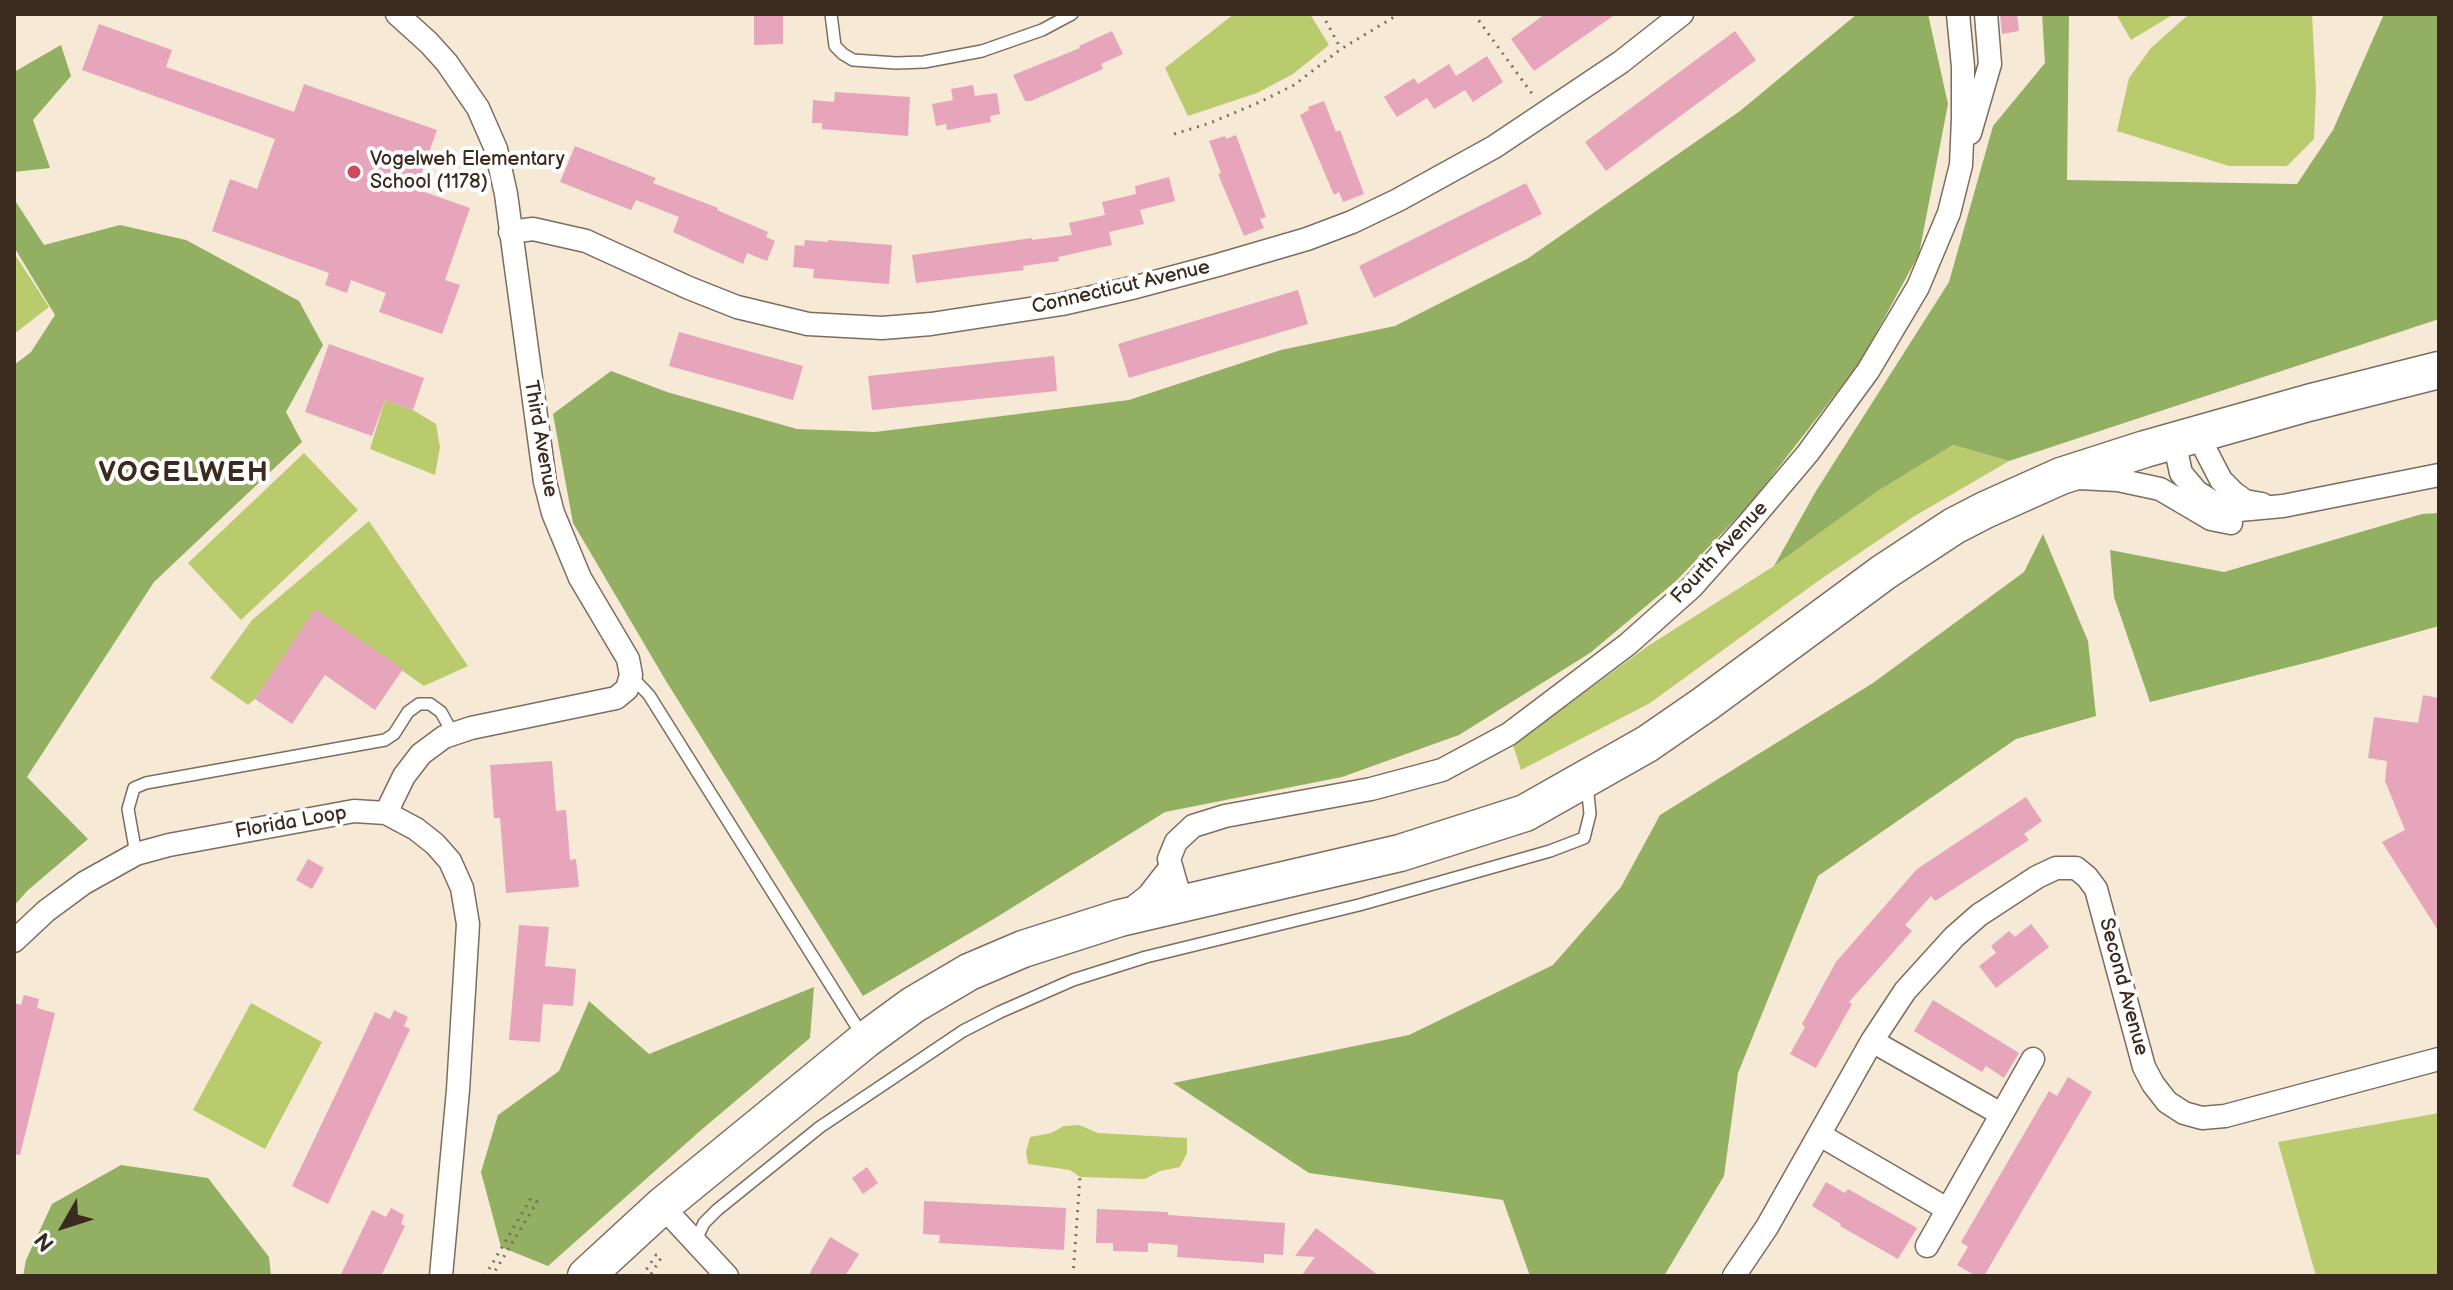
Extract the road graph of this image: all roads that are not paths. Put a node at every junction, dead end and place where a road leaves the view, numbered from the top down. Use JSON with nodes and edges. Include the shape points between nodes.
{"nodes":[{"id":1,"x":397,"y":14,"type":"edge"},
{"id":2,"x":831,"y":14,"type":"edge"},
{"id":3,"x":1072,"y":14,"type":"edge"},
{"id":4,"x":1682,"y":14,"type":"edge"},
{"id":5,"x":1958,"y":14,"type":"edge"},
{"id":6,"x":1986,"y":14,"type":"edge"},
{"id":7,"x":1961,"y":165,"type":"junction"},
{"id":8,"x":510,"y":232,"type":"junction"},
{"id":9,"x":2439,"y":370,"type":"edge"},
{"id":10,"x":2187,"y":437,"type":"junction"},
{"id":11,"x":2439,"y":475,"type":"edge"},
{"id":12,"x":2061,"y":476,"type":"junction"},
{"id":13,"x":2283,"y":506,"type":"junction"},
{"id":14,"x":631,"y":675,"type":"junction"},
{"id":15,"x":453,"y":734,"type":"junction"},
{"id":16,"x":1587,"y":779,"type":"junction"},
{"id":17,"x":386,"y":813,"type":"junction"},
{"id":18,"x":136,"y":854,"type":"junction"},
{"id":19,"x":1170,"y":868,"type":"junction"},
{"id":20,"x":1182,"y":904,"type":"junction"},
{"id":21,"x":1120,"y":918,"type":"junction"},
{"id":22,"x":14,"y":941,"type":"edge"},
{"id":23,"x":865,"y":1040,"type":"junction"},
{"id":24,"x":1872,"y":1041,"type":"junction"},
{"id":25,"x":2033,"y":1059,"type":"dead end"},
{"id":26,"x":2439,"y":1059,"type":"edge"},
{"id":27,"x":2001,"y":1114,"type":"junction"},
{"id":28,"x":1820,"y":1135,"type":"junction"},
{"id":29,"x":662,"y":1206,"type":"junction"},
{"id":30,"x":1947,"y":1209,"type":"junction"},
{"id":31,"x":695,"y":1242,"type":"junction"},
{"id":32,"x":1927,"y":1246,"type":"dead end"},
{"id":33,"x":441,"y":1276,"type":"edge"},
{"id":34,"x":586,"y":1276,"type":"edge"},
{"id":35,"x":727,"y":1276,"type":"edge"},
{"id":36,"x":1734,"y":1276,"type":"edge"}],
"edges":[{"from":1,"to":8,"type":"street","name":"Third Avenue","via":[[447,63],[488,128],[502,168]]},
{"from":2,"to":3,"type":"lane","via":[[835,46],[843,54],[853,60],[896,63],[982,51]]},
{"from":4,"to":8,"type":"street","name":"Connecticut Avenue","via":[[1494,147],[1352,222],[1307,239],[1062,304],[882,328],[808,324],[737,307],[586,241],[533,229]]},
{"from":5,"to":7,"type":"street","name":"Fourth Avenue"},
{"from":6,"to":7,"type":"street","via":[[1990,64]]},
{"from":7,"to":19,"type":"street","name":"Fourth Avenue","via":[[1949,213],[1918,287],[1868,371],[1808,453],[1692,587],[1628,644],[1522,724],[1442,770],[1193,826],[1171,850]]},
{"from":8,"to":14,"type":"street","name":"Third Avenue","via":[[553,513],[580,578],[628,659]]},
{"from":9,"to":10,"type":"main road"},
{"from":10,"to":12,"type":"main road"},
{"from":10,"to":13,"type":"street","via":[[2245,501]]},
{"from":10,"to":13,"type":"street","via":[[2181,473],[2197,492],[2239,510]]},
{"from":11,"to":13,"type":"street"},
{"from":12,"to":13,"type":"street","via":[[2160,489],[2211,519],[2236,525],[2260,521]]},
{"from":12,"to":16,"type":"main road","via":[[1931,541],[1705,704]]},
{"from":14,"to":15,"type":"street","via":[[627,689],[616,698]]},
{"from":14,"to":23,"type":"lane","via":[[649,695]]},
{"from":15,"to":17,"type":"street","via":[[421,754]]},
{"from":15,"to":18,"type":"lane","via":[[441,712],[419,704],[385,740],[146,783],[134,788],[128,809]]},
{"from":16,"to":20,"type":"main road","via":[[1525,813],[1470,832]]},
{"from":16,"to":31,"type":"lane","via":[[1590,814],[1584,838],[1359,905],[1146,957],[1073,980],[963,1031],[820,1127],[717,1210]]},
{"from":17,"to":18,"type":"street","name":"Florida Loop","via":[[319,816]]},
{"from":17,"to":33,"type":"street","name":"Florida Loop","via":[[416,829],[450,861],[462,888],[468,924]]},
{"from":18,"to":22,"type":"street","name":"Florida Loop","via":[[84,883]]},
{"from":19,"to":20,"type":"street"},
{"from":19,"to":21,"type":"street","name":"Fourth Avenue","via":[[1148,896]]},
{"from":20,"to":21,"type":"main road"},
{"from":21,"to":23,"type":"main road","via":[[969,972]]},
{"from":23,"to":29,"type":"main road"},
{"from":24,"to":26,"type":"street","name":"Second Avenue","via":[[1905,991],[1954,937],[2007,895],[2066,867],[2076,868],[2096,889],[2144,1067],[2167,1102],[2184,1113],[2225,1116]]},
{"from":24,"to":27,"type":"street"},
{"from":24,"to":28,"type":"street","name":"Second Avenue"},
{"from":25,"to":27,"type":"street"},
{"from":27,"to":30,"type":"street"},
{"from":28,"to":30,"type":"street"},
{"from":28,"to":36,"type":"street","name":"Second Avenue"},
{"from":29,"to":31,"type":"street"},
{"from":29,"to":34,"type":"main road"},
{"from":30,"to":32,"type":"street"},
{"from":31,"to":35,"type":"street"}]}
